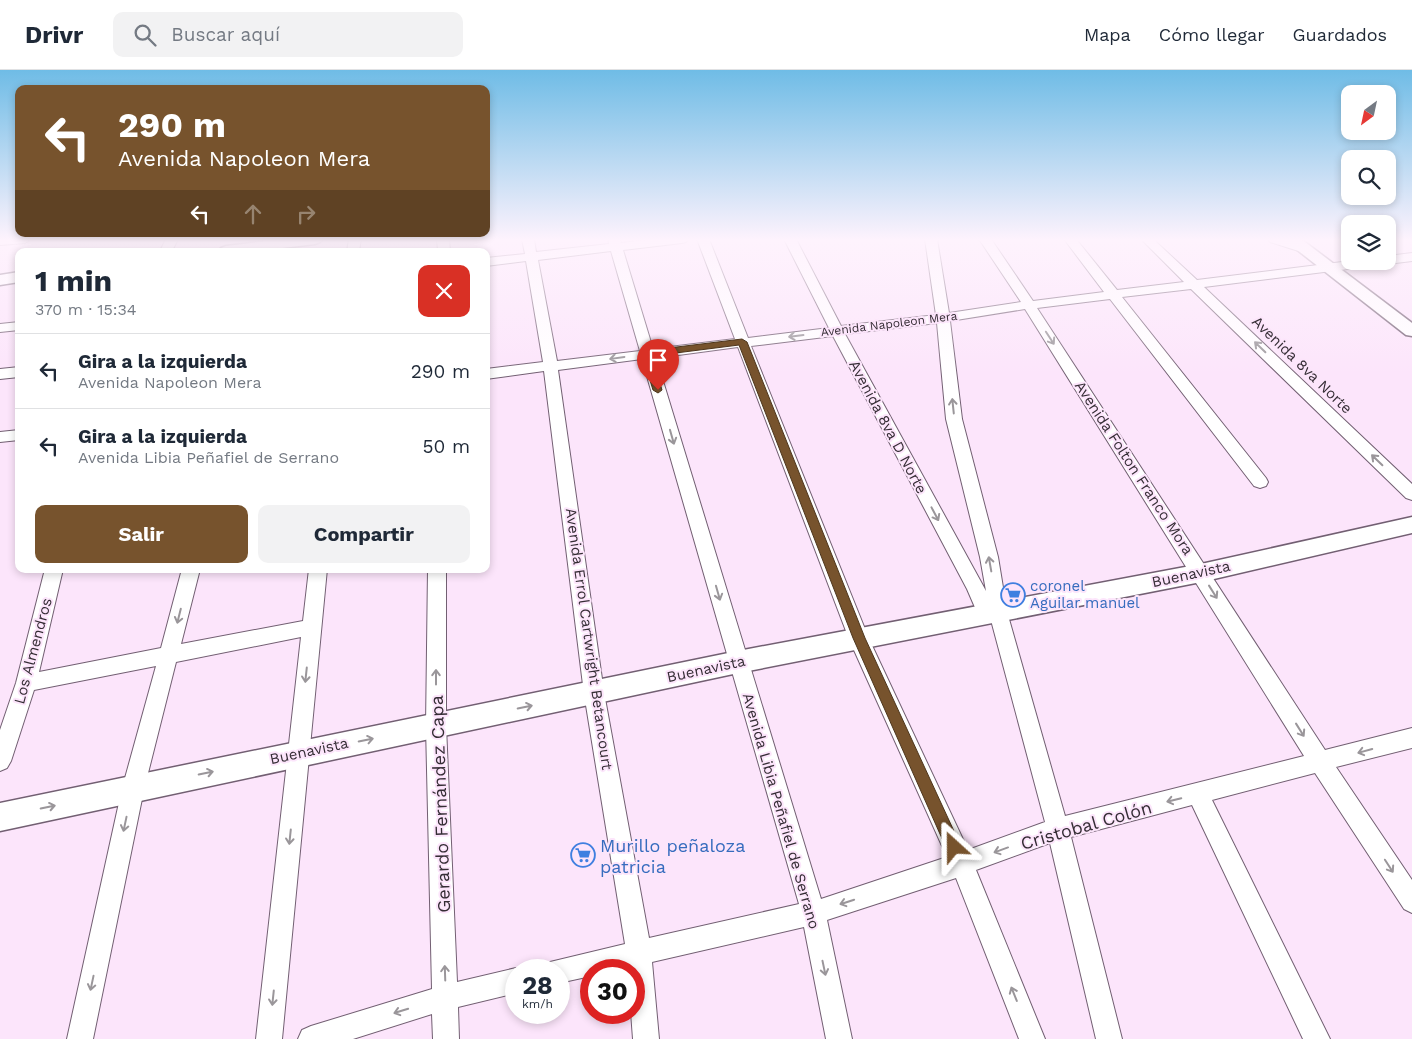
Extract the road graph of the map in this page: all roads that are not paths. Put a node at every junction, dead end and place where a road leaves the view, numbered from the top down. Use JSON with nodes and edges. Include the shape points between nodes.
{"nodes":[{"id":1,"x":536,"y":284,"type":"edge"},
{"id":2,"x":627,"y":284,"type":"edge"},
{"id":3,"x":720,"y":284,"type":"edge"},
{"id":4,"x":813,"y":284,"type":"edge"},
{"id":5,"x":938,"y":284,"type":"edge"},
{"id":6,"x":1015,"y":284,"type":"edge"},
{"id":7,"x":1106,"y":284,"type":"edge"},
{"id":8,"x":1194,"y":284,"type":"edge"},
{"id":9,"x":1196,"y":284,"type":"edge"},
{"id":10,"x":1352,"y":284,"type":"edge"},
{"id":11,"x":1114,"y":295,"type":"junction"},
{"id":12,"x":1029,"y":305,"type":"junction"},
{"id":13,"x":944,"y":318,"type":"junction"},
{"id":14,"x":15,"y":326,"type":"edge"},
{"id":15,"x":0,"y":328,"type":"edge"},
{"id":16,"x":837,"y":331,"type":"junction"},
{"id":17,"x":1412,"y":331,"type":"edge"},
{"id":18,"x":742,"y":342,"type":"junction"},
{"id":19,"x":647,"y":354,"type":"junction"},
{"id":20,"x":551,"y":367,"type":"junction"},
{"id":21,"x":15,"y":372,"type":"edge"},
{"id":22,"x":0,"y":374,"type":"edge"},
{"id":23,"x":490,"y":374,"type":"edge"},
{"id":24,"x":15,"y":436,"type":"edge"},
{"id":25,"x":0,"y":438,"type":"edge"},
{"id":26,"x":1260,"y":482,"type":"dead end"},
{"id":27,"x":1412,"y":494,"type":"edge"},
{"id":28,"x":1412,"y":525,"type":"edge"},
{"id":29,"x":53,"y":573,"type":"edge"},
{"id":30,"x":190,"y":573,"type":"edge"},
{"id":31,"x":318,"y":573,"type":"edge"},
{"id":32,"x":437,"y":573,"type":"edge"},
{"id":33,"x":1201,"y":573,"type":"junction"},
{"id":34,"x":992,"y":613,"type":"junction"},
{"id":35,"x":312,"y":627,"type":"junction"},
{"id":36,"x":859,"y":638,"type":"junction"},
{"id":37,"x":169,"y":655,"type":"junction"},
{"id":38,"x":738,"y":662,"type":"junction"},
{"id":39,"x":26,"y":683,"type":"junction"},
{"id":40,"x":594,"y":693,"type":"junction"},
{"id":41,"x":436,"y":726,"type":"junction"},
{"id":42,"x":1412,"y":738,"type":"edge"},
{"id":43,"x":298,"y":753,"type":"junction"},
{"id":44,"x":0,"y":761,"type":"edge"},
{"id":45,"x":1321,"y":763,"type":"junction"},
{"id":46,"x":133,"y":789,"type":"junction"},
{"id":47,"x":1198,"y":794,"type":"junction"},
{"id":48,"x":0,"y":817,"type":"edge"},
{"id":49,"x":1058,"y":829,"type":"junction"},
{"id":50,"x":962,"y":864,"type":"junction"},
{"id":51,"x":1412,"y":901,"type":"edge"},
{"id":52,"x":812,"y":913,"type":"junction"},
{"id":53,"x":639,"y":953,"type":"junction"},
{"id":54,"x":570,"y":969,"type":"edge"},
{"id":55,"x":505,"y":984,"type":"edge"},
{"id":56,"x":446,"y":997,"type":"junction"},
{"id":57,"x":80,"y":1039,"type":"edge"},
{"id":58,"x":269,"y":1039,"type":"edge"},
{"id":59,"x":311,"y":1039,"type":"edge"},
{"id":60,"x":446,"y":1039,"type":"edge"},
{"id":61,"x":646,"y":1039,"type":"edge"},
{"id":62,"x":840,"y":1039,"type":"edge"},
{"id":63,"x":1032,"y":1039,"type":"edge"},
{"id":64,"x":1109,"y":1039,"type":"edge"},
{"id":65,"x":1317,"y":1039,"type":"edge"}],
"edges":[{"from":1,"to":20,"type":"street","name":"Avenida Errol Cartwright Betancourt"},
{"from":2,"to":19,"type":"street","name":"Avenida Libia Peñafiel de Serrano"},
{"from":3,"to":18,"type":"street"},
{"from":4,"to":16,"type":"street","name":"Avenida 8va D Norte"},
{"from":5,"to":13,"type":"street"},
{"from":6,"to":12,"type":"street","name":"Avenida Folton Franco Mora"},
{"from":7,"to":11,"type":"street"},
{"from":8,"to":11,"type":"street","name":"Avenida Napoleon Mera"},
{"from":27,"to":9,"type":"street","name":"Avenida 8va Norte","one_way":true},
{"from":10,"to":17,"type":"street"},
{"from":11,"to":12,"type":"street","name":"Avenida Napoleon Mera"},
{"from":11,"to":26,"type":"street"},
{"from":12,"to":13,"type":"street","name":"Avenida Napoleon Mera"},
{"from":12,"to":33,"type":"street","name":"Avenida Folton Franco Mora","one_way":true},
{"from":13,"to":16,"type":"street","name":"Avenida Napoleon Mera"},
{"from":34,"to":13,"type":"street","one_way":true,"via":[[989,557],[954,418]]},
{"from":14,"to":15,"type":"street"},
{"from":16,"to":18,"type":"street","name":"Avenida Napoleon Mera","one_way":true},
{"from":16,"to":34,"type":"street","name":"Avenida 8va D Norte","one_way":true},
{"from":18,"to":19,"type":"street","name":"Avenida Napoleon Mera"},
{"from":18,"to":36,"type":"street"},
{"from":19,"to":20,"type":"street","name":"Avenida Napoleon Mera","one_way":true},
{"from":19,"to":38,"type":"street","name":"Avenida Libia Peñafiel de Serrano","one_way":true},
{"from":20,"to":23,"type":"street","name":"Avenida Napoleon Mera"},
{"from":20,"to":40,"type":"street","name":"Avenida Errol Cartwright Betancourt"},
{"from":21,"to":22,"type":"street"},
{"from":24,"to":25,"type":"street"},
{"from":28,"to":33,"type":"street","name":"Buenavista"},
{"from":29,"to":39,"type":"street","name":"Los Almendros"},
{"from":30,"to":37,"type":"street","one_way":true},
{"from":31,"to":35,"type":"street"},
{"from":41,"to":32,"type":"street","name":"Gerardo Fernández Capa","one_way":true},
{"from":33,"to":34,"type":"street","name":"Buenavista"},
{"from":33,"to":45,"type":"street","name":"Avenida Folton Franco Mora","one_way":true},
{"from":34,"to":36,"type":"street","name":"Buenavista"},
{"from":34,"to":49,"type":"street"},
{"from":35,"to":37,"type":"street"},
{"from":35,"to":43,"type":"street","one_way":true},
{"from":36,"to":38,"type":"street","name":"Buenavista"},
{"from":36,"to":50,"type":"street"},
{"from":37,"to":39,"type":"street"},
{"from":37,"to":46,"type":"street"},
{"from":38,"to":40,"type":"street","name":"Buenavista"},
{"from":38,"to":52,"type":"street","name":"Avenida Libia Peñafiel de Serrano"},
{"from":39,"to":44,"type":"street","name":"Los Almendros"},
{"from":41,"to":40,"type":"street","name":"Buenavista","one_way":true},
{"from":40,"to":53,"type":"street","name":"Avenida Errol Cartwright Betancourt"},
{"from":43,"to":41,"type":"street","name":"Buenavista","one_way":true},
{"from":56,"to":41,"type":"street","name":"Gerardo Fernández Capa","one_way":true},
{"from":42,"to":45,"type":"street","name":"Cristobal Colón","one_way":true},
{"from":46,"to":43,"type":"street","name":"Buenavista","one_way":true},
{"from":43,"to":58,"type":"street","one_way":true},
{"from":45,"to":47,"type":"street","name":"Cristobal Colón"},
{"from":45,"to":51,"type":"street","name":"Avenida Folton Franco Mora","one_way":true},
{"from":48,"to":46,"type":"street","name":"Buenavista","one_way":true},
{"from":46,"to":57,"type":"street","one_way":true},
{"from":47,"to":49,"type":"street","name":"Cristobal Colón","one_way":true},
{"from":47,"to":65,"type":"street"},
{"from":49,"to":50,"type":"street","name":"Cristobal Colón","one_way":true},
{"from":49,"to":64,"type":"street"},
{"from":50,"to":52,"type":"street","name":"Cristobal Colón","one_way":true},
{"from":63,"to":50,"type":"street","one_way":true},
{"from":52,"to":53,"type":"street","name":"Cristobal Colón"},
{"from":52,"to":62,"type":"street","name":"Avenida Libia Peñafiel de Serrano","one_way":true},
{"from":53,"to":54,"type":"street","name":"Cristobal Colón"},
{"from":53,"to":61,"type":"street","name":"Avenida Errol Cartwright Betancourt"},
{"from":55,"to":56,"type":"street"},
{"from":56,"to":59,"type":"street","one_way":true},
{"from":56,"to":60,"type":"street","name":"Gerardo Fernández Capa"}]}
